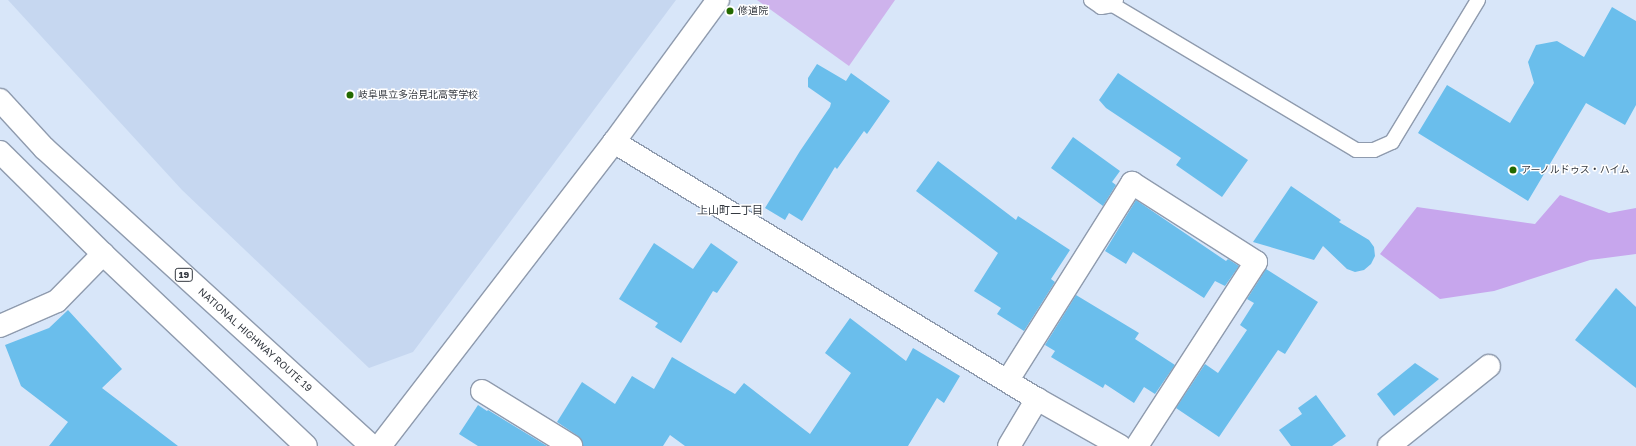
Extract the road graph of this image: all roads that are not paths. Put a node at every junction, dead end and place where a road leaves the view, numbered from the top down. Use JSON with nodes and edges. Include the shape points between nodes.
{"nodes":[{"id":1,"x":718,"y":0,"type":"edge"},
{"id":2,"x":1091,"y":0,"type":"edge"},
{"id":3,"x":1478,"y":0,"type":"edge"},
{"id":4,"x":1115,"y":2,"type":"edge"},
{"id":5,"x":0,"y":100,"type":"edge"},
{"id":6,"x":614,"y":142,"type":"junction"},
{"id":7,"x":0,"y":152,"type":"edge"},
{"id":8,"x":103,"y":254,"type":"junction"},
{"id":9,"x":0,"y":326,"type":"edge"},
{"id":10,"x":1489,"y":366,"type":"dead end"},
{"id":11,"x":1008,"y":380,"type":"junction"},
{"id":12,"x":482,"y":391,"type":"dead end"},
{"id":13,"x":1037,"y":399,"type":"junction"},
{"id":14,"x":306,"y":446,"type":"edge"},
{"id":15,"x":372,"y":446,"type":"edge"},
{"id":16,"x":380,"y":446,"type":"edge"},
{"id":17,"x":571,"y":446,"type":"edge"},
{"id":18,"x":1009,"y":446,"type":"edge"},
{"id":19,"x":1120,"y":446,"type":"edge"},
{"id":20,"x":1137,"y":446,"type":"edge"},
{"id":21,"x":1389,"y":446,"type":"edge"}],
"edges":[{"from":1,"to":6,"type":"main road"},
{"from":2,"to":4,"type":"lane","via":[[1101,7]]},
{"from":3,"to":4,"type":"lane","via":[[1392,142],[1374,150],[1356,150]]},
{"from":5,"to":15,"type":"main road","name":"NATIONAL HIGHWAY ROUTE 19","number":"19","via":[[44,148]]},
{"from":6,"to":11,"type":"main road"},
{"from":6,"to":16,"type":"main road"},
{"from":7,"to":8,"type":"main road"},
{"from":8,"to":9,"type":"main road","via":[[57,301]]},
{"from":8,"to":14,"type":"main road"},
{"from":10,"to":21,"type":"main road"},
{"from":11,"to":13,"type":"main road"},
{"from":11,"to":20,"type":"main road","via":[[1132,183],[1256,262]]},
{"from":12,"to":17,"type":"main road"},
{"from":13,"to":18,"type":"main road"},
{"from":13,"to":19,"type":"main road"}]}
